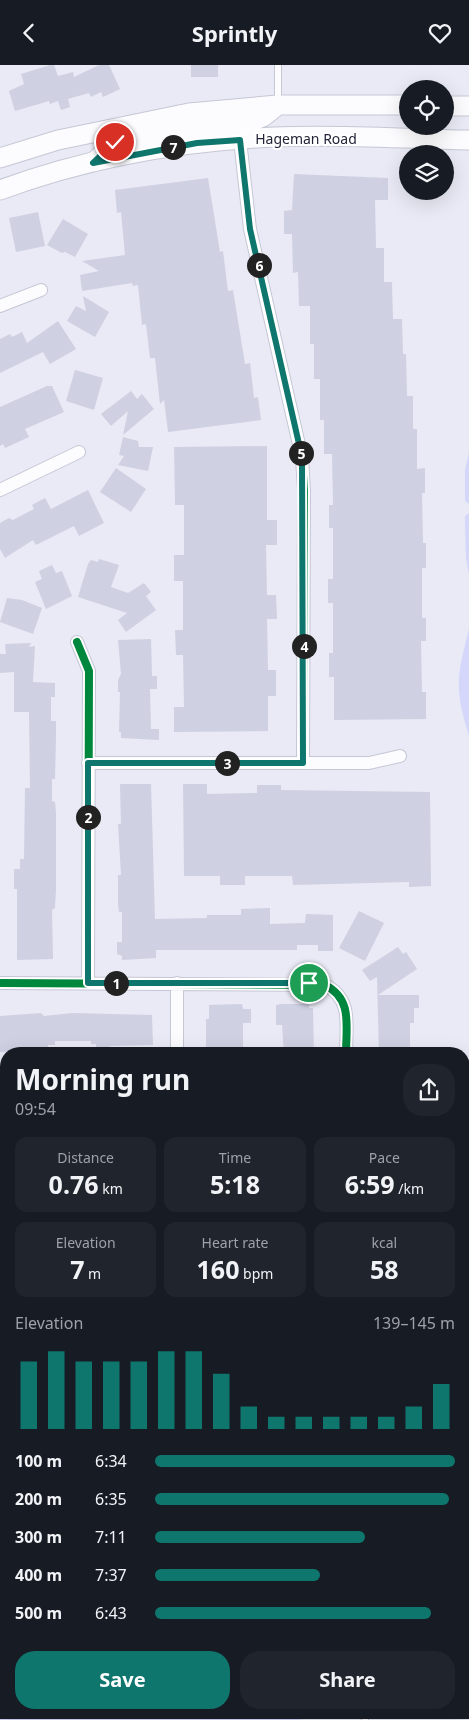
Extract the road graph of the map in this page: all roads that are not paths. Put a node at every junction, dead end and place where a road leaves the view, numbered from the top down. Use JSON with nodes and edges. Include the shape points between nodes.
{"nodes":[{"id":1,"x":278,"y":65,"type":"edge"},
{"id":2,"x":278,"y":105,"type":"junction"},
{"id":3,"x":399,"y":105,"type":"edge"},
{"id":4,"x":454,"y":106,"type":"edge"},
{"id":5,"x":469,"y":106,"type":"edge"},
{"id":6,"x":240,"y":140,"type":"junction"},
{"id":7,"x":469,"y":140,"type":"edge"},
{"id":8,"x":0,"y":156,"type":"edge"},
{"id":9,"x":93,"y":163,"type":"junction"},
{"id":10,"x":0,"y":190,"type":"edge"},
{"id":11,"x":41,"y":290,"type":"dead end"},
{"id":12,"x":0,"y":306,"type":"edge"},
{"id":13,"x":79,"y":451,"type":"dead end"},
{"id":14,"x":0,"y":490,"type":"edge"},
{"id":15,"x":77,"y":642,"type":"dead end"},
{"id":16,"x":400,"y":756,"type":"dead end"},
{"id":17,"x":88,"y":763,"type":"junction"},
{"id":18,"x":303,"y":763,"type":"junction"},
{"id":19,"x":0,"y":983,"type":"edge"},
{"id":20,"x":88,"y":983,"type":"junction"},
{"id":21,"x":177,"y":983,"type":"junction"},
{"id":22,"x":177,"y":1047,"type":"edge"},
{"id":23,"x":346,"y":1047,"type":"edge"}],
"edges":[{"from":1,"to":2,"type":"lane"},
{"from":2,"to":3,"type":"main road"},
{"from":2,"to":8,"type":"main road","via":[[189,113],[58,140]]},
{"from":2,"to":9,"type":"main road","via":[[250,123],[159,132],[115,142]]},
{"from":4,"to":5,"type":"main road"},
{"from":6,"to":7,"type":"main road","name":"Hageman Road","via":[[276,137]]},
{"from":6,"to":9,"type":"main road","name":"Hageman Road","via":[[197,143]]},
{"from":6,"to":18,"type":"street","via":[[250,229],[302,457]]},
{"from":9,"to":10,"type":"main road","name":"Hageman Road"},
{"from":11,"to":12,"type":"street"},
{"from":13,"to":14,"type":"street"},
{"from":15,"to":17,"type":"street","via":[[89,671]]},
{"from":16,"to":18,"type":"street","via":[[368,763]]},
{"from":17,"to":18,"type":"street"},
{"from":17,"to":20,"type":"street"},
{"from":19,"to":20,"type":"street"},
{"from":20,"to":21,"type":"street"},
{"from":21,"to":22,"type":"street"},
{"from":21,"to":23,"type":"street","via":[[325,985],[338,991],[344,1001]]}]}
